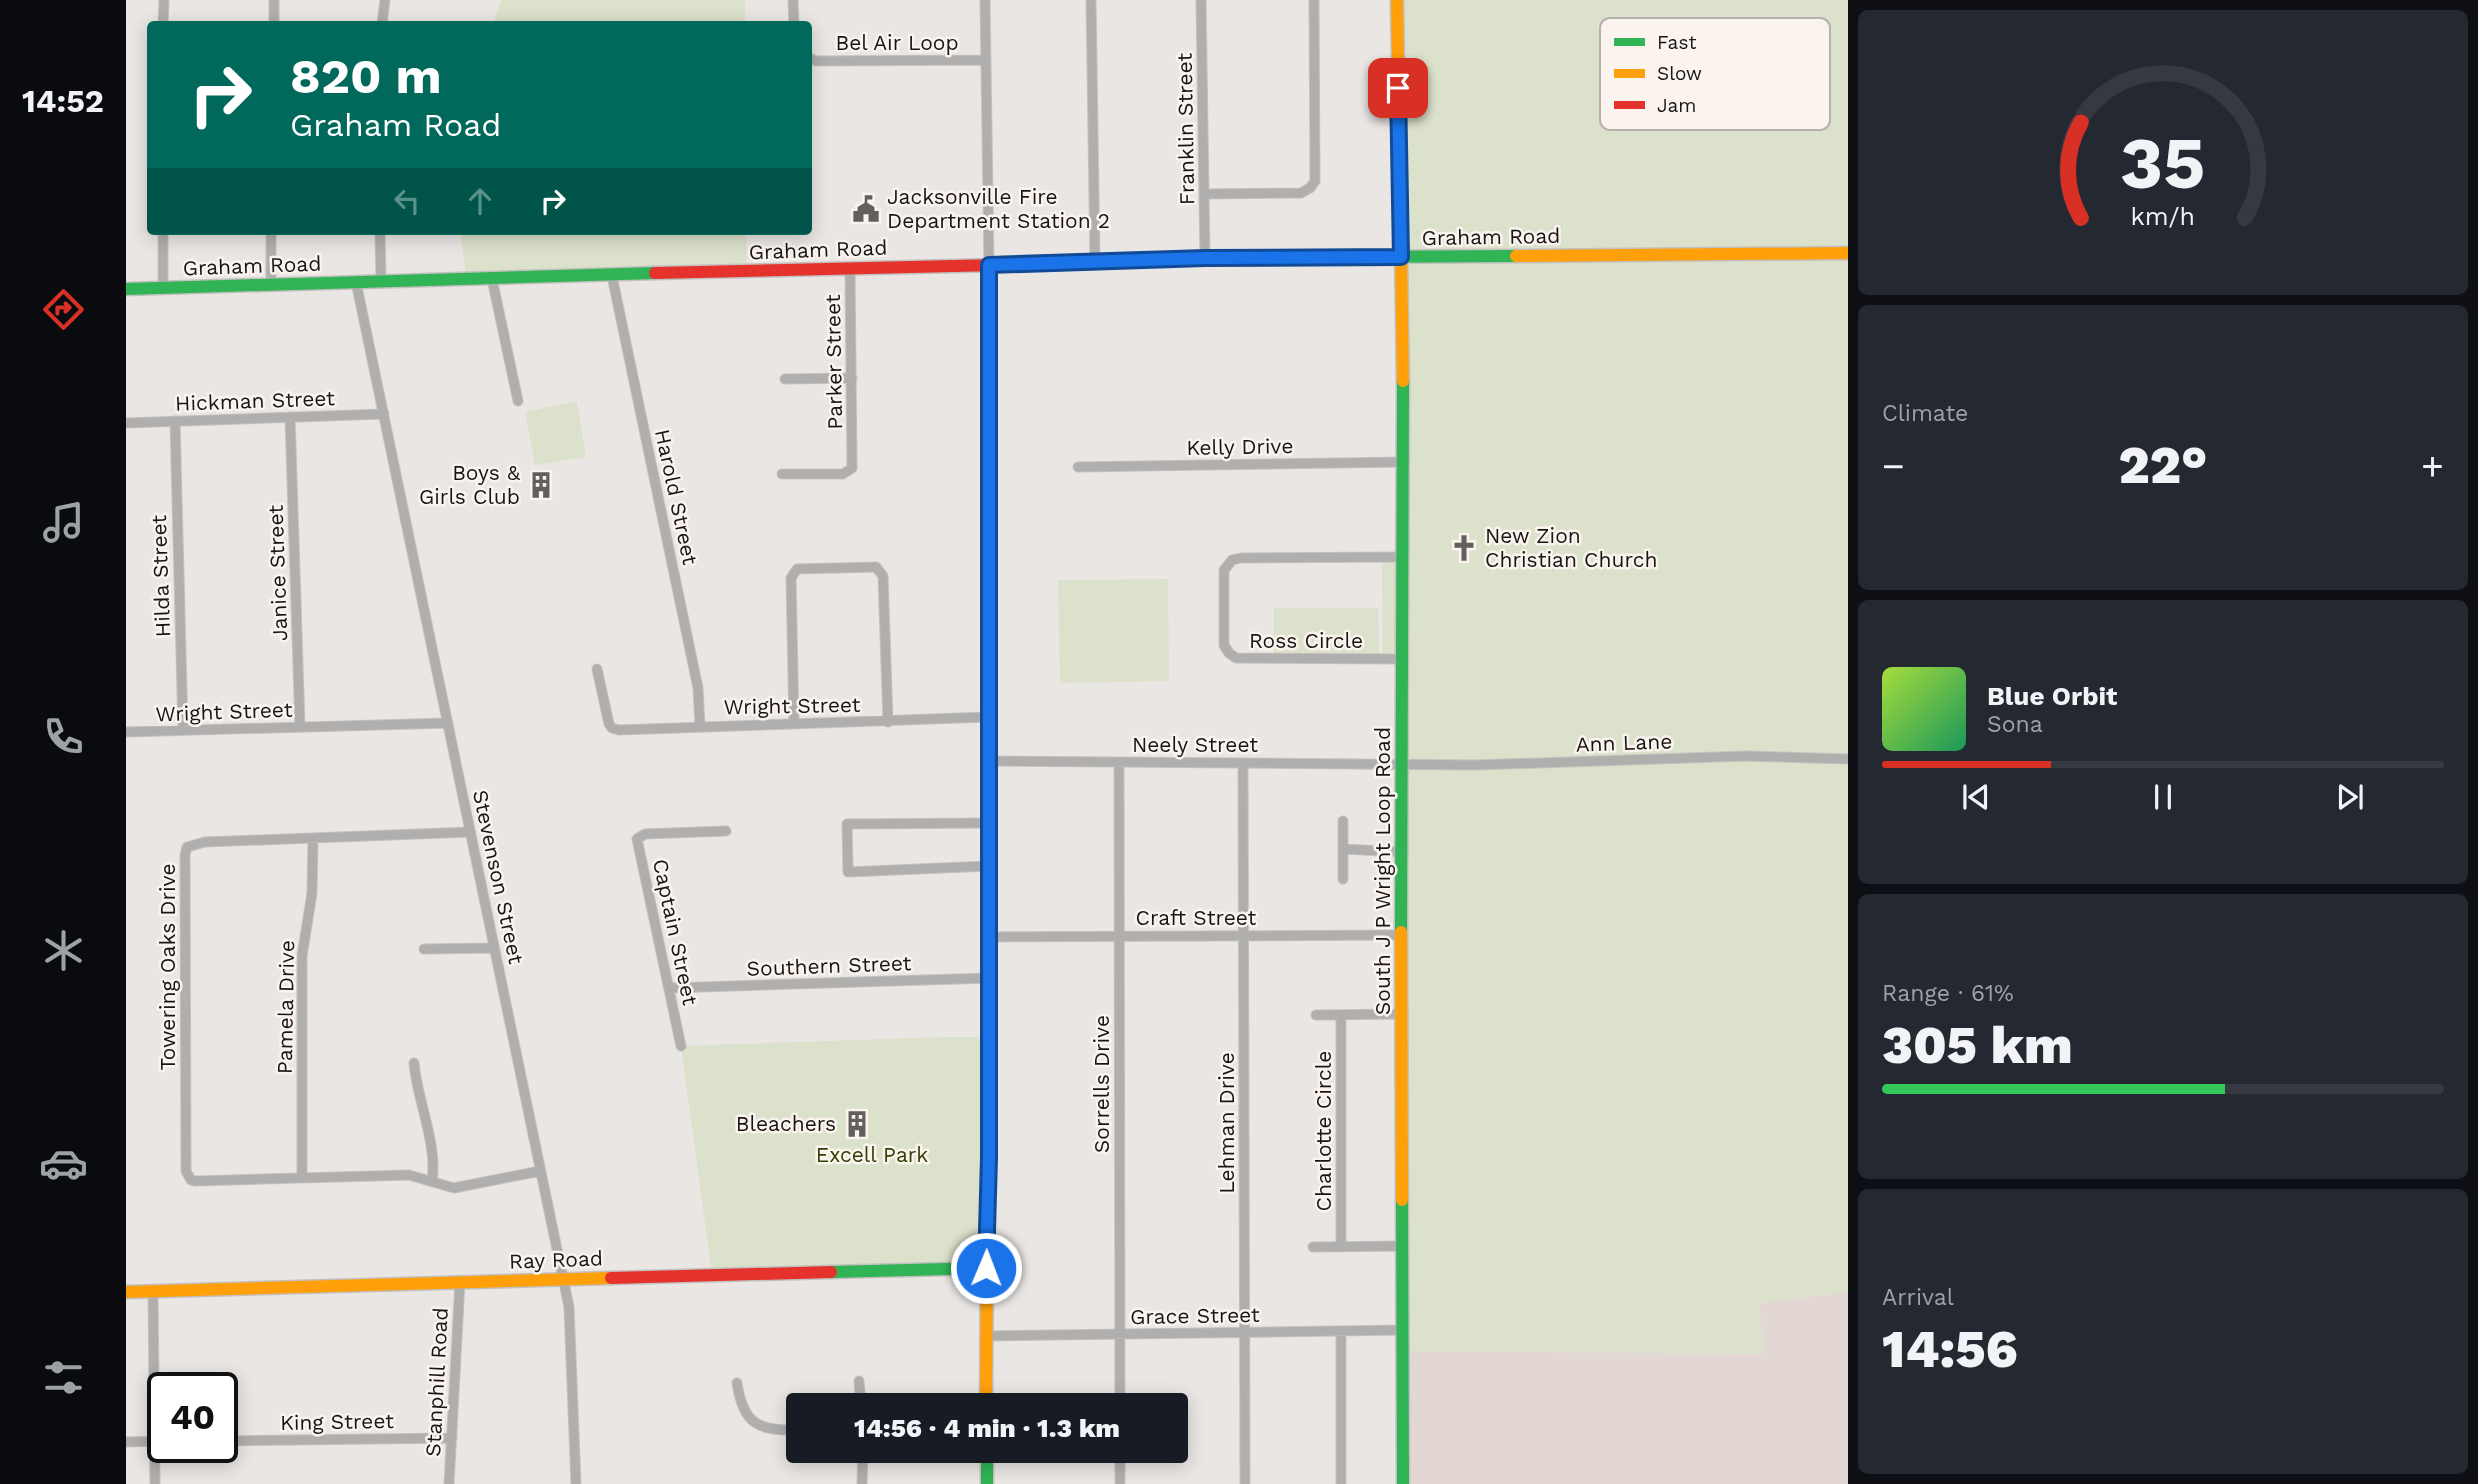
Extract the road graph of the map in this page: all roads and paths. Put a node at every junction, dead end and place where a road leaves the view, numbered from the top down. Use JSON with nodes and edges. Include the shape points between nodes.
{"nodes":[{"id":1,"x":164,"y":0,"type":"edge"},
{"id":2,"x":274,"y":0,"type":"edge"},
{"id":3,"x":385,"y":0,"type":"edge"},
{"id":4,"x":793,"y":0,"type":"edge"},
{"id":5,"x":985,"y":0,"type":"edge"},
{"id":6,"x":1091,"y":0,"type":"edge"},
{"id":7,"x":1201,"y":0,"type":"edge"},
{"id":8,"x":1314,"y":0,"type":"edge"},
{"id":9,"x":1397,"y":0,"type":"edge"},
{"id":10,"x":163,"y":21,"type":"edge"},
{"id":11,"x":274,"y":21,"type":"edge"},
{"id":12,"x":382,"y":21,"type":"edge"},
{"id":13,"x":794,"y":21,"type":"edge"},
{"id":14,"x":812,"y":59,"type":"edge"},
{"id":15,"x":985,"y":60,"type":"junction"},
{"id":16,"x":1205,"y":194,"type":"junction"},
{"id":17,"x":163,"y":235,"type":"edge"},
{"id":18,"x":271,"y":235,"type":"edge"},
{"id":19,"x":380,"y":235,"type":"edge"},
{"id":20,"x":1848,"y":253,"type":"edge"},
{"id":21,"x":1401,"y":257,"type":"junction"},
{"id":22,"x":1205,"y":258,"type":"junction"},
{"id":23,"x":1095,"y":263,"type":"junction"},
{"id":24,"x":989,"y":265,"type":"junction"},
{"id":25,"x":850,"y":268,"type":"junction"},
{"id":26,"x":612,"y":276,"type":"junction"},
{"id":27,"x":492,"y":279,"type":"junction"},
{"id":28,"x":381,"y":280,"type":"junction"},
{"id":29,"x":356,"y":282,"type":"junction"},
{"id":30,"x":271,"y":285,"type":"junction"},
{"id":31,"x":163,"y":288,"type":"junction"},
{"id":32,"x":126,"y":289,"type":"edge"},
{"id":33,"x":852,"y":378,"type":"junction"},
{"id":34,"x":785,"y":379,"type":"dead end"},
{"id":35,"x":518,"y":401,"type":"dead end"},
{"id":36,"x":384,"y":414,"type":"junction"},
{"id":37,"x":290,"y":417,"type":"junction"},
{"id":38,"x":175,"y":421,"type":"junction"},
{"id":39,"x":126,"y":423,"type":"edge"},
{"id":40,"x":1403,"y":463,"type":"junction"},
{"id":41,"x":1079,"y":467,"type":"dead end"},
{"id":42,"x":782,"y":474,"type":"dead end"},
{"id":43,"x":1403,"y":556,"type":"junction"},
{"id":44,"x":1401,"y":659,"type":"junction"},
{"id":45,"x":597,"y":669,"type":"dead end"},
{"id":46,"x":988,"y":717,"type":"junction"},
{"id":47,"x":888,"y":722,"type":"junction"},
{"id":48,"x":448,"y":723,"type":"junction"},
{"id":49,"x":794,"y":724,"type":"junction"},
{"id":50,"x":700,"y":726,"type":"junction"},
{"id":51,"x":300,"y":727,"type":"junction"},
{"id":52,"x":183,"y":730,"type":"junction"},
{"id":53,"x":126,"y":732,"type":"edge"},
{"id":54,"x":1848,"y":759,"type":"edge"},
{"id":55,"x":988,"y":761,"type":"junction"},
{"id":56,"x":1119,"y":762,"type":"junction"},
{"id":57,"x":1243,"y":763,"type":"junction"},
{"id":58,"x":1401,"y":763,"type":"junction"},
{"id":59,"x":1343,"y":821,"type":"dead end"},
{"id":60,"x":988,"y":823,"type":"junction"},
{"id":61,"x":726,"y":831,"type":"dead end"},
{"id":62,"x":470,"y":832,"type":"junction"},
{"id":63,"x":313,"y":839,"type":"junction"},
{"id":64,"x":1343,"y":849,"type":"junction"},
{"id":65,"x":1402,"y":852,"type":"junction"},
{"id":66,"x":988,"y":866,"type":"junction"},
{"id":67,"x":1343,"y":879,"type":"dead end"},
{"id":68,"x":1244,"y":935,"type":"junction"},
{"id":69,"x":1403,"y":935,"type":"junction"},
{"id":70,"x":1120,"y":936,"type":"junction"},
{"id":71,"x":989,"y":937,"type":"junction"},
{"id":72,"x":494,"y":948,"type":"junction"},
{"id":73,"x":424,"y":949,"type":"dead end"},
{"id":74,"x":989,"y":978,"type":"junction"},
{"id":75,"x":670,"y":988,"type":"junction"},
{"id":76,"x":1403,"y":1014,"type":"junction"},
{"id":77,"x":1317,"y":1015,"type":"dead end"},
{"id":78,"x":1341,"y":1015,"type":"junction"},
{"id":79,"x":681,"y":1046,"type":"dead end"},
{"id":80,"x":414,"y":1063,"type":"dead end"},
{"id":81,"x":540,"y":1171,"type":"junction"},
{"id":82,"x":302,"y":1177,"type":"junction"},
{"id":83,"x":432,"y":1181,"type":"junction"},
{"id":84,"x":1403,"y":1246,"type":"junction"},
{"id":85,"x":1313,"y":1247,"type":"dead end"},
{"id":86,"x":1341,"y":1247,"type":"junction"},
{"id":87,"x":986,"y":1268,"type":"junction"},
{"id":88,"x":562,"y":1279,"type":"junction"},
{"id":89,"x":460,"y":1282,"type":"junction"},
{"id":90,"x":153,"y":1291,"type":"junction"},
{"id":91,"x":126,"y":1292,"type":"edge"},
{"id":92,"x":1403,"y":1330,"type":"junction"},
{"id":93,"x":1341,"y":1331,"type":"junction"},
{"id":94,"x":1244,"y":1332,"type":"junction"},
{"id":95,"x":1120,"y":1334,"type":"junction"},
{"id":96,"x":987,"y":1336,"type":"junction"},
{"id":97,"x":156,"y":1372,"type":"edge"},
{"id":98,"x":859,"y":1381,"type":"dead end"},
{"id":99,"x":737,"y":1383,"type":"dead end"},
{"id":100,"x":860,"y":1393,"type":"edge"},
{"id":101,"x":986,"y":1393,"type":"edge"},
{"id":102,"x":1120,"y":1393,"type":"edge"},
{"id":103,"x":786,"y":1430,"type":"edge"},
{"id":104,"x":452,"y":1438,"type":"junction"},
{"id":105,"x":126,"y":1441,"type":"edge"},
{"id":106,"x":147,"y":1441,"type":"edge"},
{"id":107,"x":238,"y":1441,"type":"edge"},
{"id":108,"x":157,"y":1463,"type":"edge"},
{"id":109,"x":863,"y":1463,"type":"edge"},
{"id":110,"x":987,"y":1463,"type":"edge"},
{"id":111,"x":1120,"y":1463,"type":"edge"},
{"id":112,"x":155,"y":1484,"type":"edge"},
{"id":113,"x":449,"y":1484,"type":"edge"},
{"id":114,"x":576,"y":1484,"type":"edge"},
{"id":115,"x":862,"y":1484,"type":"edge"},
{"id":116,"x":987,"y":1484,"type":"edge"},
{"id":117,"x":1121,"y":1484,"type":"edge"},
{"id":118,"x":1245,"y":1484,"type":"edge"},
{"id":119,"x":1341,"y":1484,"type":"edge"},
{"id":120,"x":1403,"y":1484,"type":"edge"}],
"edges":[{"from":1,"to":10,"type":"street"},
{"from":2,"to":11,"type":"street"},
{"from":3,"to":12,"type":"street"},
{"from":4,"to":13,"type":"street"},
{"from":5,"to":15,"type":"street"},
{"from":6,"to":23,"type":"street"},
{"from":7,"to":16,"type":"street","name":"Franklin Street"},
{"from":8,"to":16,"type":"street","via":[[1315,181],[1301,192]]},
{"from":9,"to":21,"type":"main road","name":"South J P Wright Loop Road"},
{"from":14,"to":15,"type":"street","name":"Bel Air Loop"},
{"from":15,"to":24,"type":"street"},
{"from":16,"to":22,"type":"street","name":"Franklin Street"},
{"from":17,"to":31,"type":"street"},
{"from":18,"to":30,"type":"street"},
{"from":19,"to":28,"type":"street"},
{"from":20,"to":21,"type":"main road","name":"Graham Road"},
{"from":21,"to":22,"type":"main road","name":"Graham Road"},
{"from":21,"to":40,"type":"main road","name":"South J P Wright Loop Road"},
{"from":22,"to":23,"type":"main road","name":"Graham Road"},
{"from":23,"to":24,"type":"main road","name":"Graham Road"},
{"from":24,"to":25,"type":"main road","name":"Graham Road"},
{"from":24,"to":46,"type":"main road"},
{"from":25,"to":26,"type":"main road","name":"Graham Road"},
{"from":25,"to":33,"type":"street","name":"Parker Street"},
{"from":26,"to":27,"type":"main road","name":"Graham Road"},
{"from":26,"to":50,"type":"street","name":"Harold Street","via":[[698,688]]},
{"from":27,"to":28,"type":"main road","name":"Graham Road"},
{"from":27,"to":35,"type":"street"},
{"from":28,"to":29,"type":"main road","name":"Graham Road"},
{"from":29,"to":30,"type":"main road","name":"Graham Road"},
{"from":29,"to":36,"type":"street","name":"Stevenson Street"},
{"from":30,"to":31,"type":"main road","name":"Graham Road"},
{"from":31,"to":32,"type":"main road","name":"Graham Road"},
{"from":33,"to":34,"type":"street"},
{"from":33,"to":42,"type":"street","name":"Parker Street","via":[[852,468],[843,474]]},
{"from":36,"to":37,"type":"street","name":"Hickman Street"},
{"from":36,"to":48,"type":"street","name":"Stevenson Street"},
{"from":37,"to":38,"type":"street","name":"Hickman Street"},
{"from":37,"to":51,"type":"street","name":"Janice Street"},
{"from":38,"to":39,"type":"street","name":"Hickman Street"},
{"from":38,"to":52,"type":"street","name":"Hilda Street"},
{"from":40,"to":41,"type":"street","name":"Kelly Drive"},
{"from":40,"to":43,"type":"main road","name":"South J P Wright Loop Road"},
{"from":43,"to":44,"type":"main road","name":"South J P Wright Loop Road"},
{"from":43,"to":44,"type":"street","name":"Ross Circle","via":[[1241,558],[1231,560],[1224,570],[1224,645],[1236,658]]},
{"from":44,"to":58,"type":"main road","name":"South J P Wright Loop Road"},
{"from":45,"to":50,"type":"street","name":"Wright Street","via":[[609,724],[620,730]]},
{"from":46,"to":47,"type":"street","name":"Wright Street"},
{"from":46,"to":55,"type":"main road"},
{"from":47,"to":49,"type":"street","name":"Wright Street"},
{"from":47,"to":49,"type":"street","via":[[883,576],[876,567],[823,568],[797,569],[792,574]]},
{"from":48,"to":51,"type":"street","name":"Wright Street"},
{"from":48,"to":62,"type":"street","name":"Stevenson Street"},
{"from":49,"to":50,"type":"street","name":"Wright Street"},
{"from":51,"to":52,"type":"street","name":"Wright Street"},
{"from":52,"to":53,"type":"street","name":"Wright Street"},
{"from":54,"to":58,"type":"street","name":"Ann Lane","via":[[1747,756]]},
{"from":55,"to":56,"type":"street","name":"Neely Street"},
{"from":55,"to":60,"type":"main road"},
{"from":56,"to":57,"type":"street","name":"Neely Street"},
{"from":56,"to":70,"type":"street","name":"Sorrells Drive"},
{"from":57,"to":58,"type":"street","name":"Neely Street"},
{"from":57,"to":68,"type":"street","name":"Lehman Drive"},
{"from":58,"to":65,"type":"main road","name":"South J P Wright Loop Road"},
{"from":59,"to":64,"type":"street"},
{"from":60,"to":66,"type":"main road"},
{"from":60,"to":66,"type":"street","via":[[847,824],[848,872]]},
{"from":61,"to":75,"type":"street","name":"Captain Street","via":[[650,834],[638,839]]},
{"from":62,"to":63,"type":"street","name":"Towering Oaks Drive"},
{"from":62,"to":72,"type":"street","name":"Stevenson Street"},
{"from":63,"to":82,"type":"street","name":"Pamela Drive","via":[[312,893],[302,956]]},
{"from":63,"to":82,"type":"street","name":"Towering Oaks Drive","via":[[205,842],[186,850],[186,1171],[191,1180]]},
{"from":64,"to":65,"type":"street"},
{"from":64,"to":67,"type":"street"},
{"from":65,"to":69,"type":"main road","name":"South J P Wright Loop Road"},
{"from":66,"to":71,"type":"main road"},
{"from":68,"to":69,"type":"street","name":"Craft Street"},
{"from":68,"to":70,"type":"street","name":"Craft Street"},
{"from":68,"to":94,"type":"street","name":"Lehman Drive"},
{"from":69,"to":76,"type":"main road","name":"South J P Wright Loop Road"},
{"from":70,"to":71,"type":"street","name":"Craft Street"},
{"from":70,"to":95,"type":"street","name":"Sorrells Drive"},
{"from":71,"to":74,"type":"main road"},
{"from":72,"to":73,"type":"street"},
{"from":72,"to":81,"type":"street","name":"Stevenson Street"},
{"from":74,"to":75,"type":"street","name":"Southern Street"},
{"from":74,"to":87,"type":"main road"},
{"from":75,"to":79,"type":"street","name":"Captain Street"},
{"from":76,"to":78,"type":"street"},
{"from":76,"to":84,"type":"main road","name":"South J P Wright Loop Road"},
{"from":77,"to":78,"type":"street"},
{"from":78,"to":86,"type":"street","name":"Charlotte Circle"},
{"from":80,"to":83,"type":"street","via":[[431,1150]]},
{"from":81,"to":83,"type":"street","via":[[454,1188]]},
{"from":81,"to":88,"type":"street","name":"Stevenson Street"},
{"from":82,"to":83,"type":"street","via":[[409,1175]]},
{"from":84,"to":86,"type":"street"},
{"from":84,"to":92,"type":"main road","name":"South J P Wright Loop Road"},
{"from":85,"to":86,"type":"street"},
{"from":87,"to":88,"type":"main road","name":"Ray Road"},
{"from":87,"to":96,"type":"main road"},
{"from":88,"to":89,"type":"main road","name":"Ray Road"},
{"from":88,"to":114,"type":"street","name":"Stevenson Street","via":[[569,1307]]},
{"from":89,"to":90,"type":"main road","name":"Ray Road"},
{"from":89,"to":104,"type":"street","name":"Stanphill Road"},
{"from":90,"to":91,"type":"main road","name":"Ray Road"},
{"from":90,"to":97,"type":"street"},
{"from":92,"to":93,"type":"street","name":"Grace Street"},
{"from":92,"to":120,"type":"main road","name":"South J P Wright Loop Road"},
{"from":93,"to":94,"type":"street","name":"Grace Street"},
{"from":93,"to":119,"type":"street"},
{"from":94,"to":95,"type":"street","name":"Grace Street"},
{"from":94,"to":118,"type":"street","name":"Lehman Drive"},
{"from":95,"to":96,"type":"street","name":"Grace Street"},
{"from":95,"to":102,"type":"street","name":"Sorrells Drive"},
{"from":96,"to":101,"type":"main road"},
{"from":98,"to":100,"type":"street"},
{"from":99,"to":103,"type":"street","via":[[743,1410],[754,1423]]},
{"from":104,"to":107,"type":"street","name":"King Street"},
{"from":104,"to":113,"type":"street","name":"Stanphill Road"},
{"from":105,"to":106,"type":"street"},
{"from":108,"to":112,"type":"street"},
{"from":109,"to":115,"type":"street"},
{"from":110,"to":116,"type":"main road"},
{"from":111,"to":117,"type":"street"}]}
